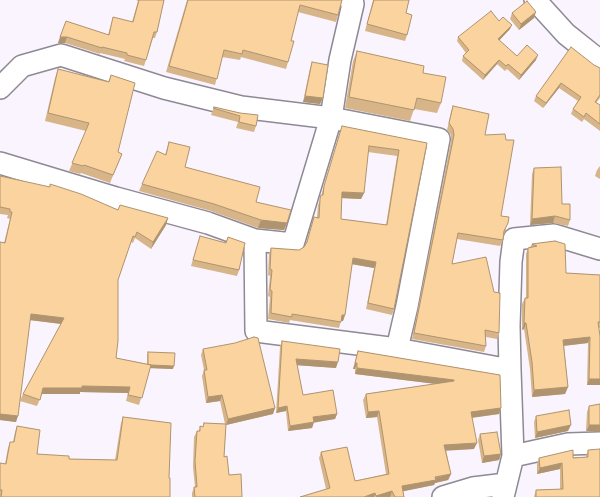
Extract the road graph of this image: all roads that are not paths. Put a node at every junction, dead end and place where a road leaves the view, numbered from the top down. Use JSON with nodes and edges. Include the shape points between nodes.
{"nodes":[{"id":1,"x":350,"y":0,"type":"edge"},
{"id":2,"x":535,"y":0,"type":"edge"},
{"id":3,"x":600,"y":61,"type":"edge"},
{"id":4,"x":0,"y":88,"type":"edge"},
{"id":5,"x":331,"y":118,"type":"junction"},
{"id":6,"x":0,"y":163,"type":"edge"},
{"id":7,"x":255,"y":240,"type":"junction"},
{"id":8,"x":600,"y":249,"type":"edge"},
{"id":9,"x":396,"y":349,"type":"junction"},
{"id":10,"x":510,"y":370,"type":"junction"},
{"id":11,"x":600,"y":443,"type":"edge"},
{"id":12,"x":513,"y":456,"type":"junction"},
{"id":13,"x":504,"y":491,"type":"edge"},
{"id":14,"x":442,"y":497,"type":"edge"}],
"edges":[{"from":1,"to":5,"type":"street","via":[[353,4]]},
{"from":2,"to":3,"type":"street","via":[[566,34]]},
{"from":4,"to":5,"type":"street","via":[[22,66],[61,55],[164,88],[240,107]]},
{"from":5,"to":7,"type":"street","via":[[293,244]]},
{"from":5,"to":9,"type":"street","via":[[439,139]]},
{"from":6,"to":7,"type":"street"},
{"from":7,"to":9,"type":"street","via":[[256,331]]},
{"from":8,"to":10,"type":"street","via":[[554,235],[514,239]]},
{"from":9,"to":10,"type":"street"},
{"from":10,"to":12,"type":"street"},
{"from":11,"to":12,"type":"street","via":[[568,444]]},
{"from":12,"to":13,"type":"street"},
{"from":13,"to":14,"type":"street","via":[[473,488]]}]}
